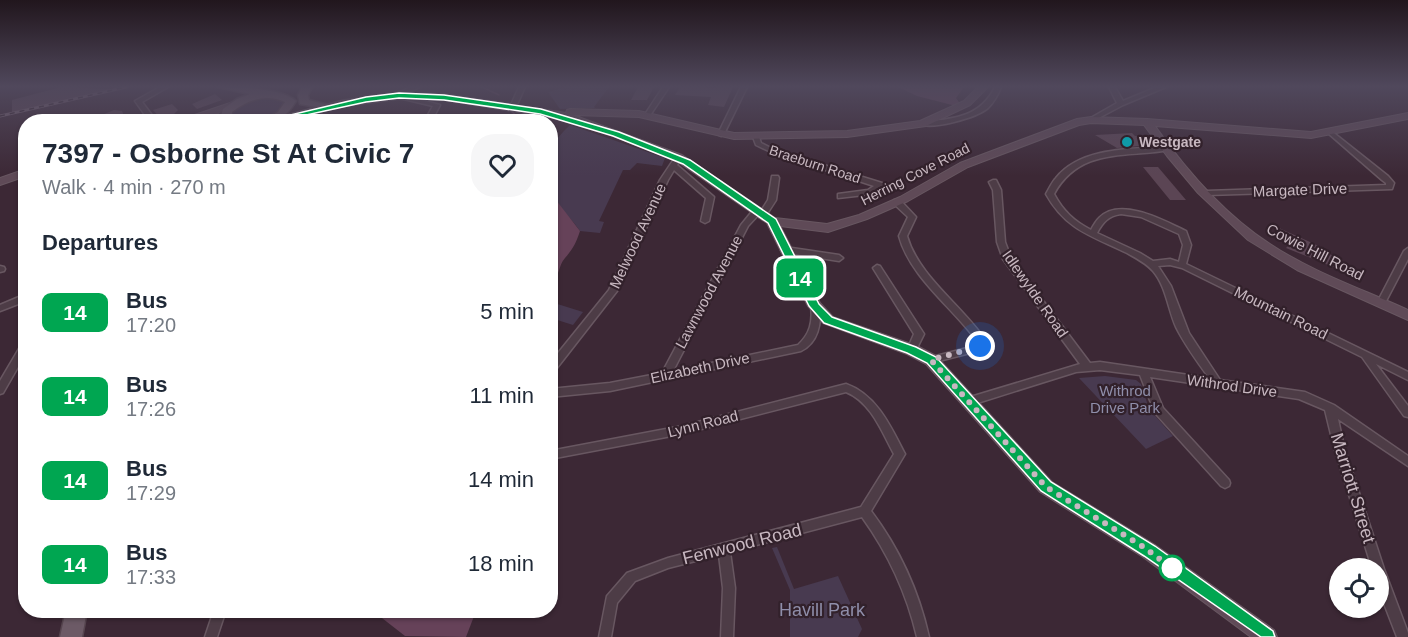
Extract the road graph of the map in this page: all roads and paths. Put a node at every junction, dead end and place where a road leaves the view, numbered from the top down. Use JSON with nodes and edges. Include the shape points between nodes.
{"nodes":[{"id":1,"x":559,"y":117,"type":"edge"},
{"id":2,"x":563,"y":117,"type":"edge"},
{"id":3,"x":584,"y":117,"type":"edge"},
{"id":4,"x":650,"y":117,"type":"edge"},
{"id":5,"x":729,"y":117,"type":"edge"},
{"id":6,"x":938,"y":117,"type":"edge"},
{"id":7,"x":965,"y":117,"type":"edge"},
{"id":8,"x":1097,"y":117,"type":"edge"},
{"id":9,"x":1404,"y":117,"type":"edge"},
{"id":10,"x":1091,"y":120,"type":"junction"},
{"id":11,"x":575,"y":121,"type":"junction"},
{"id":12,"x":1122,"y":121,"type":"junction"},
{"id":13,"x":1147,"y":122,"type":"junction"},
{"id":14,"x":922,"y":124,"type":"junction"},
{"id":15,"x":1330,"y":132,"type":"junction"},
{"id":16,"x":1154,"y":133,"type":"junction"},
{"id":17,"x":721,"y":134,"type":"junction"},
{"id":18,"x":756,"y":137,"type":"junction"},
{"id":19,"x":1167,"y":149,"type":"junction"},
{"id":20,"x":675,"y":161,"type":"junction"},
{"id":21,"x":18,"y":175,"type":"edge"},
{"id":22,"x":775,"y":178,"type":"dead end"},
{"id":23,"x":0,"y":182,"type":"edge"},
{"id":24,"x":993,"y":182,"type":"dead end"},
{"id":25,"x":1207,"y":192,"type":"junction"},
{"id":26,"x":841,"y":196,"type":"dead end"},
{"id":27,"x":897,"y":202,"type":"junction"},
{"id":28,"x":764,"y":216,"type":"junction"},
{"id":29,"x":705,"y":221,"type":"dead end"},
{"id":30,"x":1093,"y":234,"type":"junction"},
{"id":31,"x":785,"y":250,"type":"junction"},
{"id":32,"x":1408,"y":251,"type":"edge"},
{"id":33,"x":839,"y":258,"type":"dead end"},
{"id":34,"x":1151,"y":264,"type":"junction"},
{"id":35,"x":1182,"y":265,"type":"junction"},
{"id":36,"x":877,"y":268,"type":"dead end"},
{"id":37,"x":18,"y":300,"type":"edge"},
{"id":38,"x":1381,"y":303,"type":"junction"},
{"id":39,"x":815,"y":306,"type":"junction"},
{"id":40,"x":0,"y":308,"type":"edge"},
{"id":41,"x":1408,"y":315,"type":"edge"},
{"id":42,"x":912,"y":350,"type":"junction"},
{"id":43,"x":1363,"y":354,"type":"junction"},
{"id":44,"x":18,"y":358,"type":"edge"},
{"id":45,"x":558,"y":360,"type":"edge"},
{"id":46,"x":931,"y":360,"type":"junction"},
{"id":47,"x":1086,"y":365,"type":"junction"},
{"id":48,"x":13,"y":367,"type":"junction"},
{"id":49,"x":0,"y":371,"type":"edge"},
{"id":50,"x":1143,"y":372,"type":"junction"},
{"id":51,"x":665,"y":376,"type":"junction"},
{"id":52,"x":1408,"y":376,"type":"edge"},
{"id":53,"x":1217,"y":383,"type":"junction"},
{"id":54,"x":0,"y":390,"type":"edge"},
{"id":55,"x":558,"y":392,"type":"edge"},
{"id":56,"x":971,"y":401,"type":"junction"},
{"id":57,"x":1330,"y":408,"type":"junction"},
{"id":58,"x":1408,"y":413,"type":"edge"},
{"id":59,"x":558,"y":453,"type":"edge"},
{"id":60,"x":1408,"y":462,"type":"edge"},
{"id":61,"x":1225,"y":483,"type":"dead end"},
{"id":62,"x":865,"y":511,"type":"junction"},
{"id":63,"x":724,"y":549,"type":"junction"},
{"id":64,"x":1374,"y":558,"type":"edge"},
{"id":65,"x":1389,"y":599,"type":"edge"},
{"id":66,"x":75,"y":618,"type":"edge"},
{"id":67,"x":217,"y":618,"type":"edge"},
{"id":68,"x":71,"y":637,"type":"edge"},
{"id":69,"x":211,"y":637,"type":"edge"},
{"id":70,"x":606,"y":637,"type":"edge"},
{"id":71,"x":727,"y":637,"type":"edge"},
{"id":72,"x":923,"y":637,"type":"edge"},
{"id":73,"x":1267,"y":637,"type":"edge"},
{"id":74,"x":1403,"y":637,"type":"edge"}],
"edges":[{"from":1,"to":11,"type":"main road","name":"Herring Cove Road"},
{"from":2,"to":11,"type":"main road","name":"Herring Cove Road"},
{"from":3,"to":11,"type":"main road"},
{"from":4,"to":17,"type":"main road"},
{"from":5,"to":17,"type":"street"},
{"from":6,"to":14,"type":"main road"},
{"from":7,"to":14,"type":"street"},
{"from":8,"to":10,"type":"street"},
{"from":9,"to":15,"type":"main road","name":"Herring Cove Road"},
{"from":10,"to":12,"type":"main road","name":"Herring Cove Road"},
{"from":10,"to":27,"type":"main road","name":"Herring Cove Road","via":[[1057,127],[1002,148]]},
{"from":11,"to":20,"type":"main road","name":"Herring Cove Road"},
{"from":12,"to":13,"type":"main road","name":"Herring Cove Road"},
{"from":12,"to":16,"type":"main road"},
{"from":13,"to":15,"type":"main road","name":"Herring Cove Road","via":[[1274,133]]},
{"from":13,"to":16,"type":"main road","name":"Cowie Hill Road"},
{"from":14,"to":18,"type":"main road","via":[[870,132]]},
{"from":15,"to":25,"type":"street","name":"Margate Drive","via":[[1390,183],[1389,187]]},
{"from":16,"to":19,"type":"main road","name":"Cowie Hill Road"},
{"from":17,"to":18,"type":"main road"},
{"from":18,"to":26,"type":"street","name":"Braeburn Road","via":[[763,147],[879,186],[870,192]]},
{"from":19,"to":25,"type":"main road","name":"Cowie Hill Road"},
{"from":19,"to":30,"type":"street","via":[[1081,162],[1068,168],[1054,184],[1050,194],[1059,209]]},
{"from":20,"to":28,"type":"main road","name":"Herring Cove Road"},
{"from":20,"to":29,"type":"street","via":[[710,197]]},
{"from":20,"to":45,"type":"street","name":"Melwood Avenue","via":[[613,291]]},
{"from":21,"to":23,"type":"main road"},
{"from":22,"to":28,"type":"street","name":"Lawnwood Avenue","via":[[772,200]]},
{"from":24,"to":47,"type":"street","name":"Idlewylde Road","via":[[997,190],[1000,243],[1007,259]]},
{"from":25,"to":38,"type":"main road","name":"Cowie Hill Road","via":[[1243,231],[1268,248]]},
{"from":27,"to":28,"type":"main road","name":"Herring Cove Road","via":[[828,228]]},
{"from":27,"to":46,"type":"street","via":[[912,215],[902,238],[905,244],[923,272],[981,340],[979,348]]},
{"from":28,"to":31,"type":"main road"},
{"from":28,"to":51,"type":"street","name":"Lawnwood Avenue","via":[[745,225]]},
{"from":30,"to":34,"type":"street"},
{"from":30,"to":35,"type":"street","via":[[1113,212],[1147,216],[1183,233],[1187,245]]},
{"from":31,"to":33,"type":"street"},
{"from":31,"to":39,"type":"main road"},
{"from":32,"to":38,"type":"street"},
{"from":34,"to":35,"type":"street","name":"Mountain Road"},
{"from":34,"to":53,"type":"street","via":[[1163,281],[1183,332]]},
{"from":35,"to":43,"type":"street","name":"Mountain Road"},
{"from":36,"to":42,"type":"street","via":[[919,334]]},
{"from":37,"to":40,"type":"street"},
{"from":38,"to":41,"type":"main road","name":"Cowie Hill Road"},
{"from":39,"to":42,"type":"main road","via":[[828,320]]},
{"from":39,"to":51,"type":"street","name":"Elizabeth Drive","via":[[817,320],[811,340],[801,348]]},
{"from":42,"to":46,"type":"main road"},
{"from":43,"to":52,"type":"street","name":"Mountain Road"},
{"from":43,"to":58,"type":"street"},
{"from":44,"to":48,"type":"street"},
{"from":46,"to":56,"type":"main road"},
{"from":47,"to":50,"type":"street","name":"Withrod Drive"},
{"from":47,"to":56,"type":"street","name":"Withrod Drive"},
{"from":48,"to":49,"type":"street"},
{"from":48,"to":54,"type":"street"},
{"from":50,"to":53,"type":"street","name":"Withrod Drive"},
{"from":50,"to":61,"type":"street","via":[[1159,410]]},
{"from":51,"to":55,"type":"street","name":"Elizabeth Drive"},
{"from":53,"to":57,"type":"street","name":"Withrod Drive","via":[[1301,395]]},
{"from":56,"to":73,"type":"main road","via":[[1051,491],[1149,551]]},
{"from":57,"to":60,"type":"street","name":"Withrod Drive"},
{"from":57,"to":64,"type":"street","name":"Marriott Street"},
{"from":59,"to":62,"type":"street","name":"Lynn Road","via":[[682,430],[846,388],[866,399],[900,454]]},
{"from":62,"to":63,"type":"street","name":"Fenwood Road"},
{"from":62,"to":72,"type":"street","via":[[878,528],[910,597]]},
{"from":63,"to":70,"type":"street","name":"Fenwood Road","via":[[631,577],[611,600]]},
{"from":63,"to":71,"type":"street","via":[[729,588]]},
{"from":65,"to":74,"type":"street","name":"Marriott Street"},
{"from":66,"to":68,"type":"main road"},
{"from":67,"to":69,"type":"street"}]}
